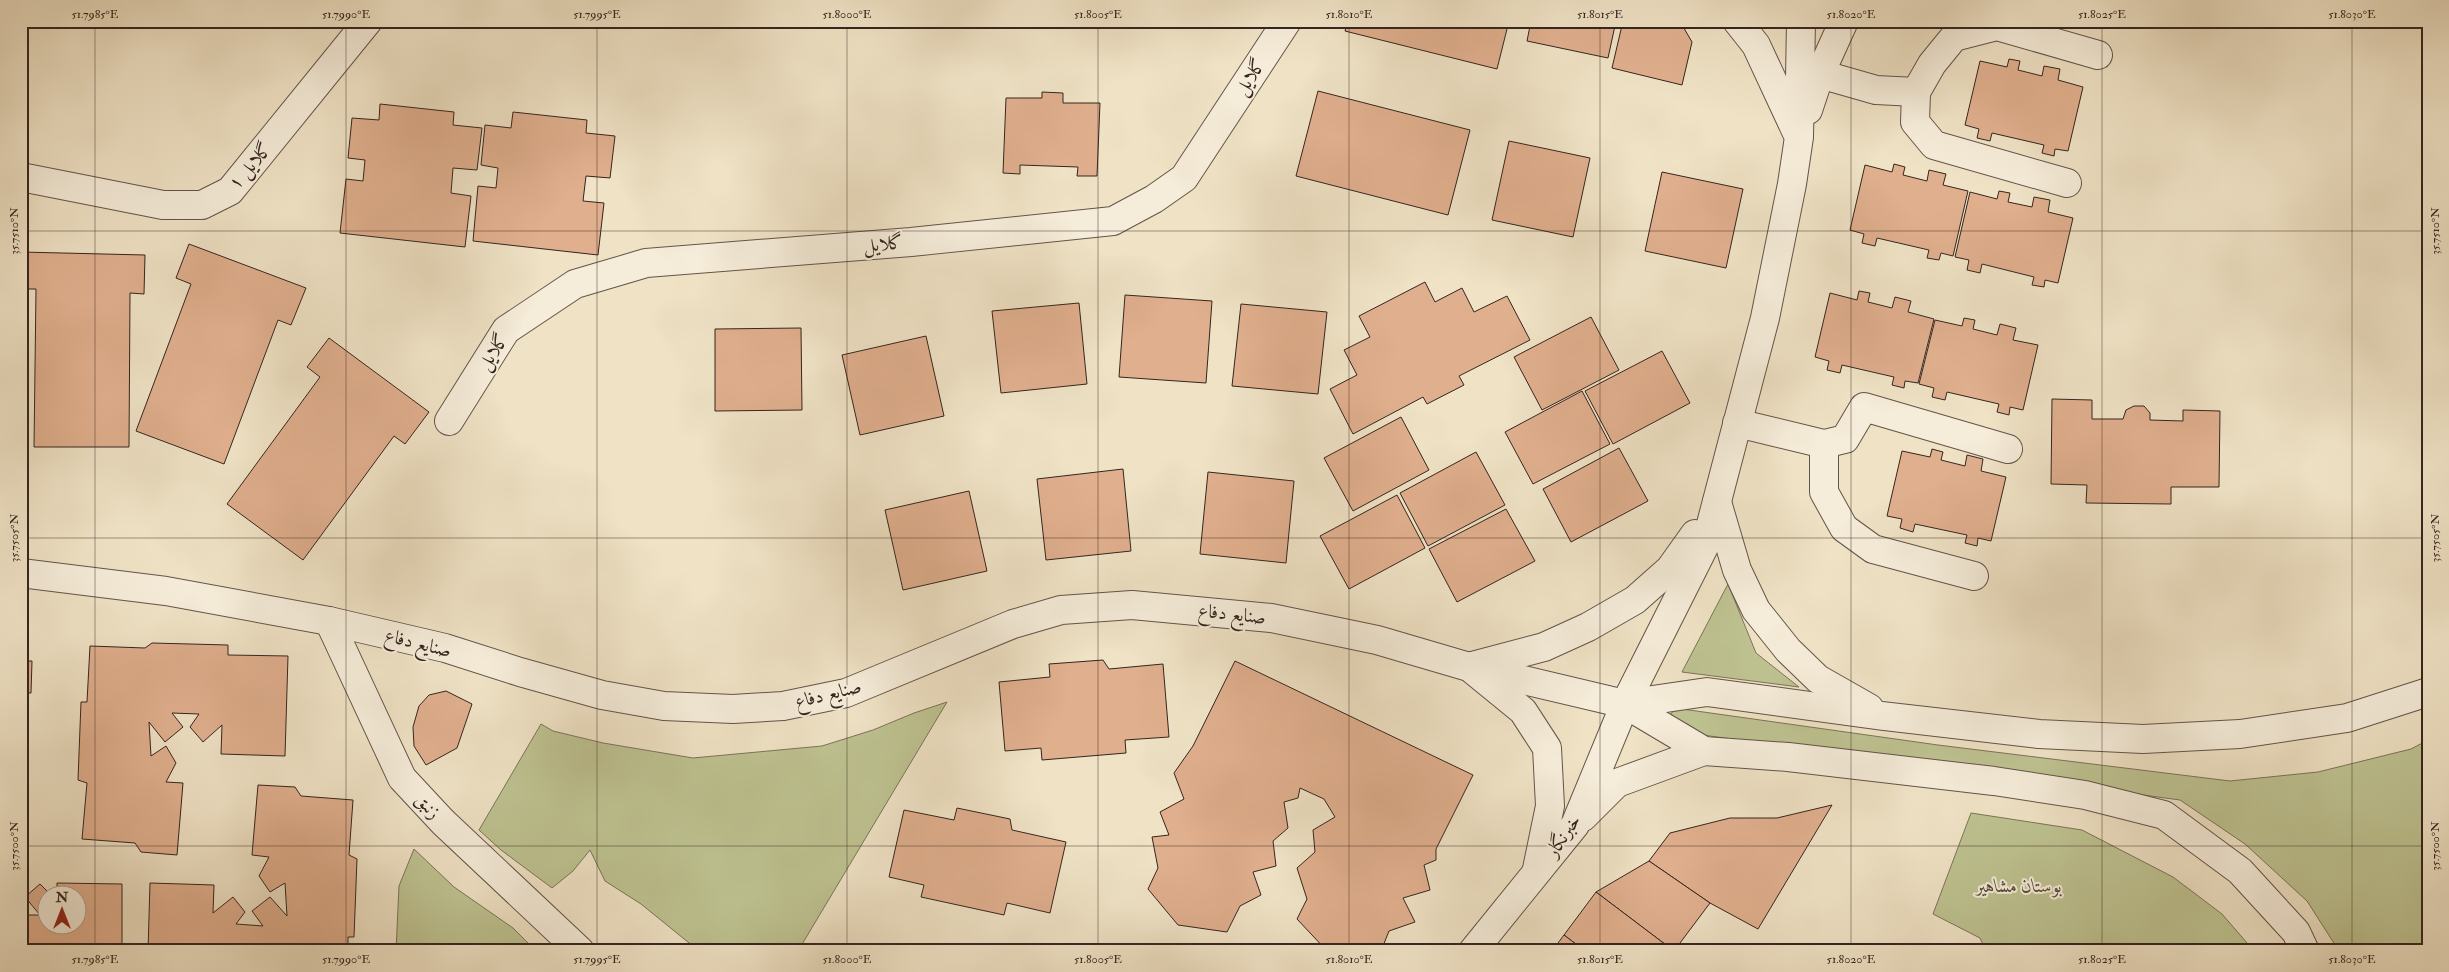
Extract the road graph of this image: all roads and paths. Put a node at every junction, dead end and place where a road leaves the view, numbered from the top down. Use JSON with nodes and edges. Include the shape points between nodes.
{"nodes":[{"id":1,"x":368,"y":21,"type":"edge"},
{"id":2,"x":1287,"y":21,"type":"edge"},
{"id":3,"x":1737,"y":21,"type":"edge"},
{"id":4,"x":1801,"y":21,"type":"edge"},
{"id":5,"x":1844,"y":21,"type":"edge"},
{"id":6,"x":2098,"y":55,"type":"dead end"},
{"id":7,"x":1820,"y":74,"type":"junction"},
{"id":8,"x":1916,"y":92,"type":"junction"},
{"id":9,"x":1798,"y":137,"type":"junction"},
{"id":10,"x":21,"y":177,"type":"edge"},
{"id":11,"x":2067,"y":183,"type":"dead end"},
{"id":12,"x":449,"y":421,"type":"dead end"},
{"id":13,"x":1737,"y":423,"type":"junction"},
{"id":14,"x":1824,"y":444,"type":"junction"},
{"id":15,"x":2008,"y":449,"type":"dead end"},
{"id":16,"x":1717,"y":501,"type":"junction"},
{"id":17,"x":21,"y":573,"type":"edge"},
{"id":18,"x":1974,"y":576,"type":"dead end"},
{"id":19,"x":329,"y":621,"type":"junction"},
{"id":20,"x":1470,"y":667,"type":"junction"},
{"id":21,"x":2428,"y":692,"type":"edge"},
{"id":22,"x":1625,"y":704,"type":"junction"},
{"id":23,"x":1883,"y":716,"type":"junction"},
{"id":24,"x":1704,"y":751,"type":"junction"},
{"id":25,"x":1575,"y":825,"type":"junction"},
{"id":26,"x":1537,"y":873,"type":"junction"},
{"id":27,"x":580,"y":951,"type":"edge"},
{"id":28,"x":1473,"y":951,"type":"edge"},
{"id":29,"x":2305,"y":951,"type":"edge"}],
"edges":[{"from":1,"to":10,"type":"street","name":"گلایل ۱","via":[[230,191],[202,205],[163,205]]},
{"from":2,"to":12,"type":"street","name":"گلایل","via":[[1184,178],[1113,221],[911,242],[646,263],[576,284],[506,330]]},
{"from":3,"to":9,"type":"street","via":[[1756,45]]},
{"from":4,"to":9,"type":"street"},
{"from":5,"to":7,"type":"street"},
{"from":6,"to":8,"type":"street","via":[[1997,26],[1954,37],[1932,64]]},
{"from":7,"to":8,"type":"street","via":[[1876,90]]},
{"from":7,"to":9,"type":"street"},
{"from":8,"to":11,"type":"street","via":[[1915,122],[1934,145]]},
{"from":9,"to":13,"type":"street","name":"خبرنگار","via":[[1766,318]]},
{"from":13,"to":14,"type":"street"},
{"from":13,"to":16,"type":"street","name":"خبرنگار"},
{"from":14,"to":15,"type":"street","via":[[1845,439],[1864,407]]},
{"from":14,"to":18,"type":"street","via":[[1824,492],[1844,528],[1873,549]]},
{"from":16,"to":20,"type":"street","via":[[1670,569],[1634,600],[1588,627],[1544,647]]},
{"from":16,"to":22,"type":"street","name":"خبرنگار","via":[[1706,543]]},
{"from":16,"to":23,"type":"street","via":[[1737,570],[1756,610],[1788,650],[1818,679]]},
{"from":17,"to":19,"type":"street","name":"صنایع دفاع","via":[[166,591]]},
{"from":19,"to":20,"type":"street","name":"صنایع دفاع","via":[[445,648],[602,695],[664,706],[733,709],[783,706],[846,693],[1014,624],[1061,610],[1132,605],[1271,618],[1377,640]]},
{"from":19,"to":27,"type":"street","name":"زنبق","via":[[402,778],[443,822]]},
{"from":20,"to":22,"type":"street","name":"صنایع دفاع"},
{"from":20,"to":26,"type":"street","via":[[1523,711],[1547,748],[1550,806]]},
{"from":21,"to":23,"type":"street","via":[[2347,718],[2240,734],[2143,739],[2039,734]]},
{"from":22,"to":23,"type":"street","via":[[1707,692]]},
{"from":22,"to":24,"type":"street"},
{"from":22,"to":25,"type":"street","name":"خبرنگار"},
{"from":24,"to":25,"type":"street","via":[[1618,783]]},
{"from":24,"to":29,"type":"street","via":[[1788,757],[1994,781],[2085,795],[2164,815],[2240,871],[2296,932]]},
{"from":25,"to":26,"type":"street","name":"خبرنگار"},
{"from":26,"to":28,"type":"street","name":"خبرنگار"}]}
